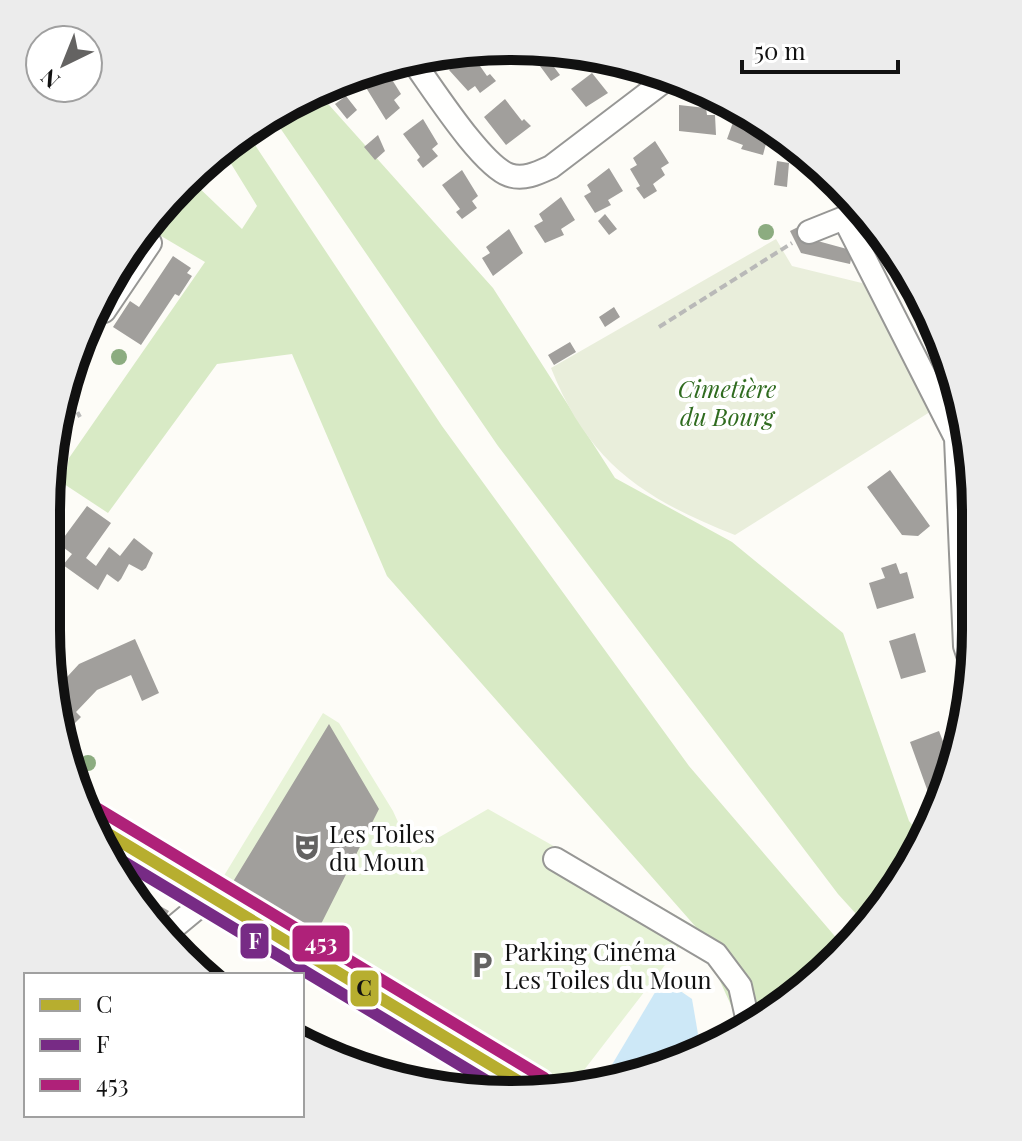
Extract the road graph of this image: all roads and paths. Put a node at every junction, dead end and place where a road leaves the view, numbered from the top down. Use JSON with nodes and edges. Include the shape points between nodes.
{"nodes":[{"id":1,"x":419,"y":70,"type":"edge"},
{"id":2,"x":659,"y":85,"type":"edge"},
{"id":3,"x":851,"y":215,"type":"edge"},
{"id":4,"x":854,"y":219,"type":"edge"},
{"id":5,"x":802,"y":237,"type":"joint"},
{"id":6,"x":150,"y":243,"type":"dead end"},
{"id":7,"x":116,"y":293,"type":"edge"},
{"id":8,"x":659,"y":327,"type":"dead end"},
{"id":9,"x":73,"y":404,"type":"edge"},
{"id":10,"x":80,"y":417,"type":"dead end"},
{"id":11,"x":955,"y":437,"type":"edge"},
{"id":12,"x":110,"y":835,"type":"edge"},
{"id":13,"x":555,"y":859,"type":"dead end"},
{"id":14,"x":215,"y":898,"type":"junction"},
{"id":15,"x":173,"y":928,"type":"edge"},
{"id":16,"x":746,"y":1015,"type":"edge"},
{"id":17,"x":517,"y":1081,"type":"edge"}],
"edges":[{"from":1,"to":2,"type":"street","via":[[487,160],[513,176],[551,167]]},
{"from":3,"to":5,"type":"street"},
{"from":4,"to":11,"type":"street"},
{"from":5,"to":8,"type":"path"},
{"from":6,"to":7,"type":"street"},
{"from":9,"to":10,"type":"path"},
{"from":12,"to":14,"type":"main road"},
{"from":13,"to":16,"type":"street","via":[[716,954],[740,986]]},
{"from":14,"to":15,"type":"street"},
{"from":14,"to":17,"type":"main road"}]}
